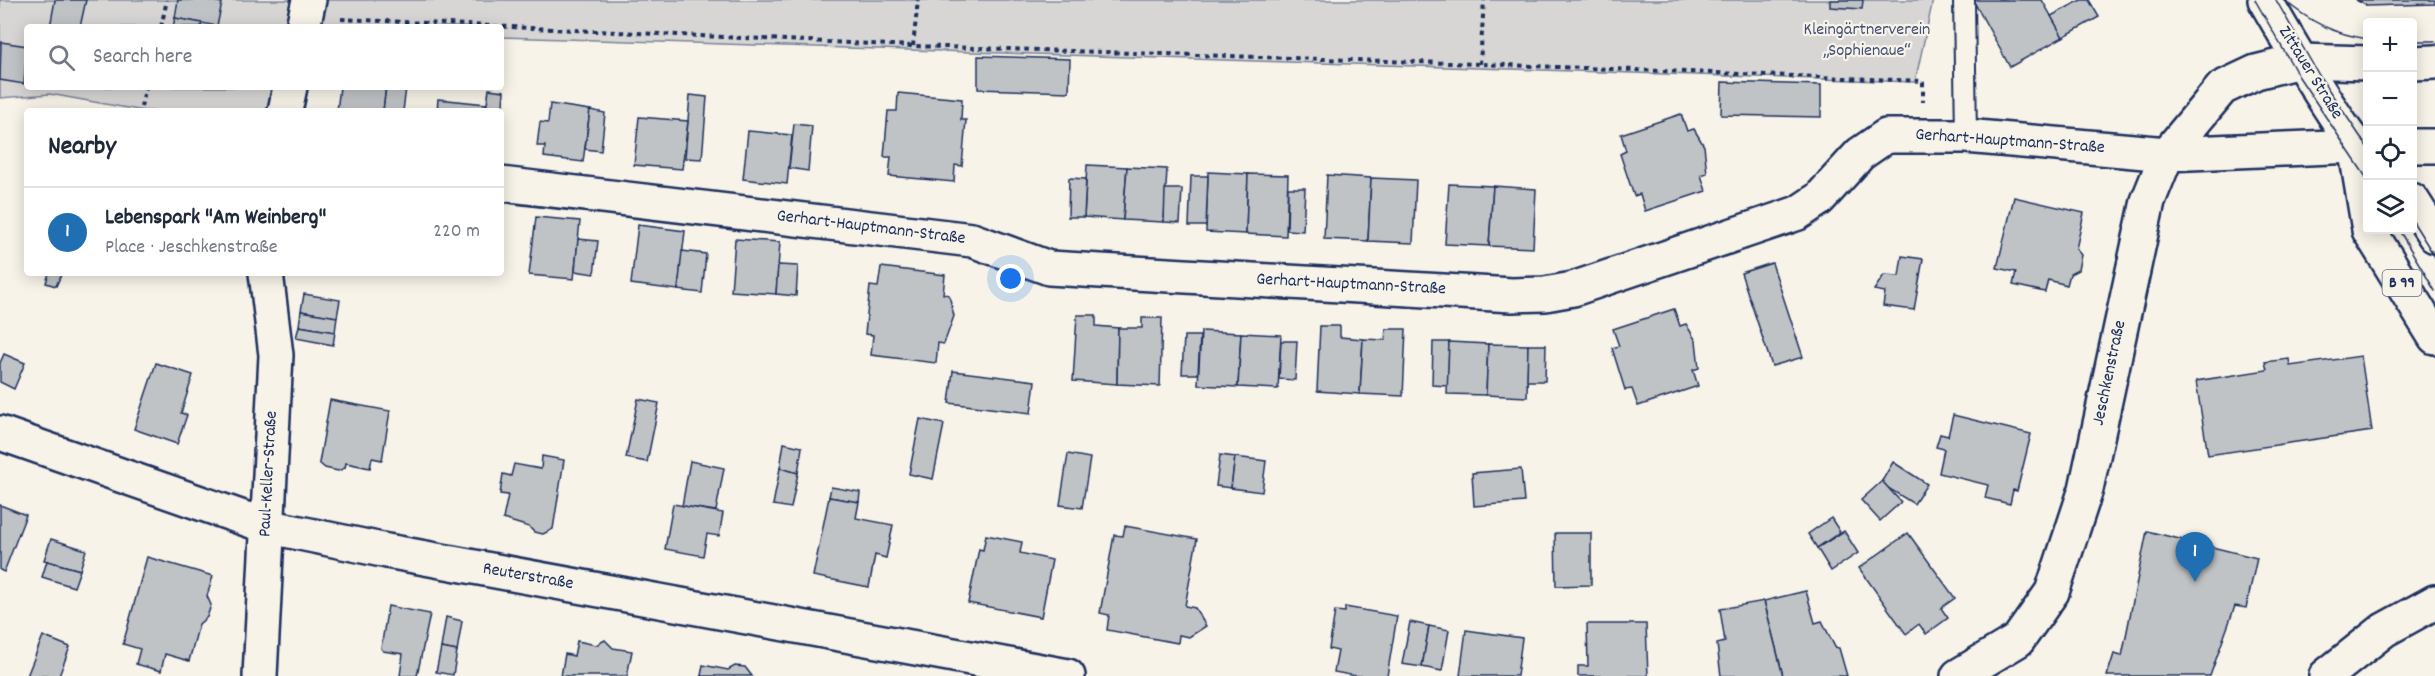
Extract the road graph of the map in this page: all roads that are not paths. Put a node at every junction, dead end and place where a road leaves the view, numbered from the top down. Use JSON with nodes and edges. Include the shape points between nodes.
{"nodes":[{"id":1,"x":1964,"y":0,"type":"edge"},
{"id":2,"x":2265,"y":0,"type":"edge"},
{"id":3,"x":2300,"y":61,"type":"junction"},
{"id":4,"x":2435,"y":62,"type":"edge"},
{"id":5,"x":2363,"y":63,"type":"edge"},
{"id":6,"x":2417,"y":63,"type":"edge"},
{"id":7,"x":289,"y":90,"type":"edge"},
{"id":8,"x":286,"y":108,"type":"edge"},
{"id":9,"x":1966,"y":136,"type":"junction"},
{"id":10,"x":2417,"y":146,"type":"edge"},
{"id":11,"x":2435,"y":146,"type":"edge"},
{"id":12,"x":2363,"y":150,"type":"edge"},
{"id":13,"x":2167,"y":154,"type":"junction"},
{"id":14,"x":504,"y":184,"type":"edge"},
{"id":15,"x":2417,"y":208,"type":"edge"},
{"id":16,"x":2371,"y":234,"type":"edge"},
{"id":17,"x":2435,"y":236,"type":"edge"},
{"id":18,"x":266,"y":276,"type":"edge"},
{"id":19,"x":2435,"y":337,"type":"edge"},
{"id":20,"x":0,"y":433,"type":"edge"},
{"id":21,"x":266,"y":526,"type":"junction"},
{"id":22,"x":2435,"y":602,"type":"edge"},
{"id":23,"x":260,"y":676,"type":"edge"},
{"id":24,"x":1068,"y":676,"type":"edge"},
{"id":25,"x":1958,"y":676,"type":"edge"},
{"id":26,"x":2326,"y":676,"type":"edge"}],
"edges":[{"from":1,"to":9,"type":"lane"},
{"from":2,"to":3,"type":"street","name":"Zittauer Straße"},
{"from":3,"to":5,"type":"street","name":"Jeschkenstraße"},
{"from":3,"to":12,"type":"street","name":"Zittauer Straße"},
{"from":3,"to":13,"type":"street","name":"Jeschkenstraße","via":[[2256,72],[2222,88]]},
{"from":4,"to":6,"type":"street"},
{"from":7,"to":8,"type":"street"},
{"from":9,"to":13,"type":"street","name":"Gerhart-Hauptmann-Straße"},
{"from":9,"to":14,"type":"street","name":"Gerhart-Hauptmann-Straße","via":[[1886,136],[1860,154],[1819,199],[1797,213],[1573,289],[1545,294],[1049,268],[972,240]]},
{"from":10,"to":11,"type":"street"},
{"from":12,"to":13,"type":"street"},
{"from":13,"to":25,"type":"street","name":"Jeschkenstraße","via":[[2148,201],[2086,489],[2052,592],[2018,640]]},
{"from":15,"to":17,"type":"street"},
{"from":16,"to":19,"type":"street","number":"B 99"},
{"from":18,"to":21,"type":"street","name":"Paul-Keller-Straße","via":[[276,355]]},
{"from":20,"to":21,"type":"street","name":"Reuterstraße"},
{"from":21,"to":23,"type":"street","name":"Paul-Keller-Straße"},
{"from":21,"to":24,"type":"street","name":"Reuterstraße","via":[[387,552]]},
{"from":22,"to":26,"type":"street","via":[[2384,630]]}]}
